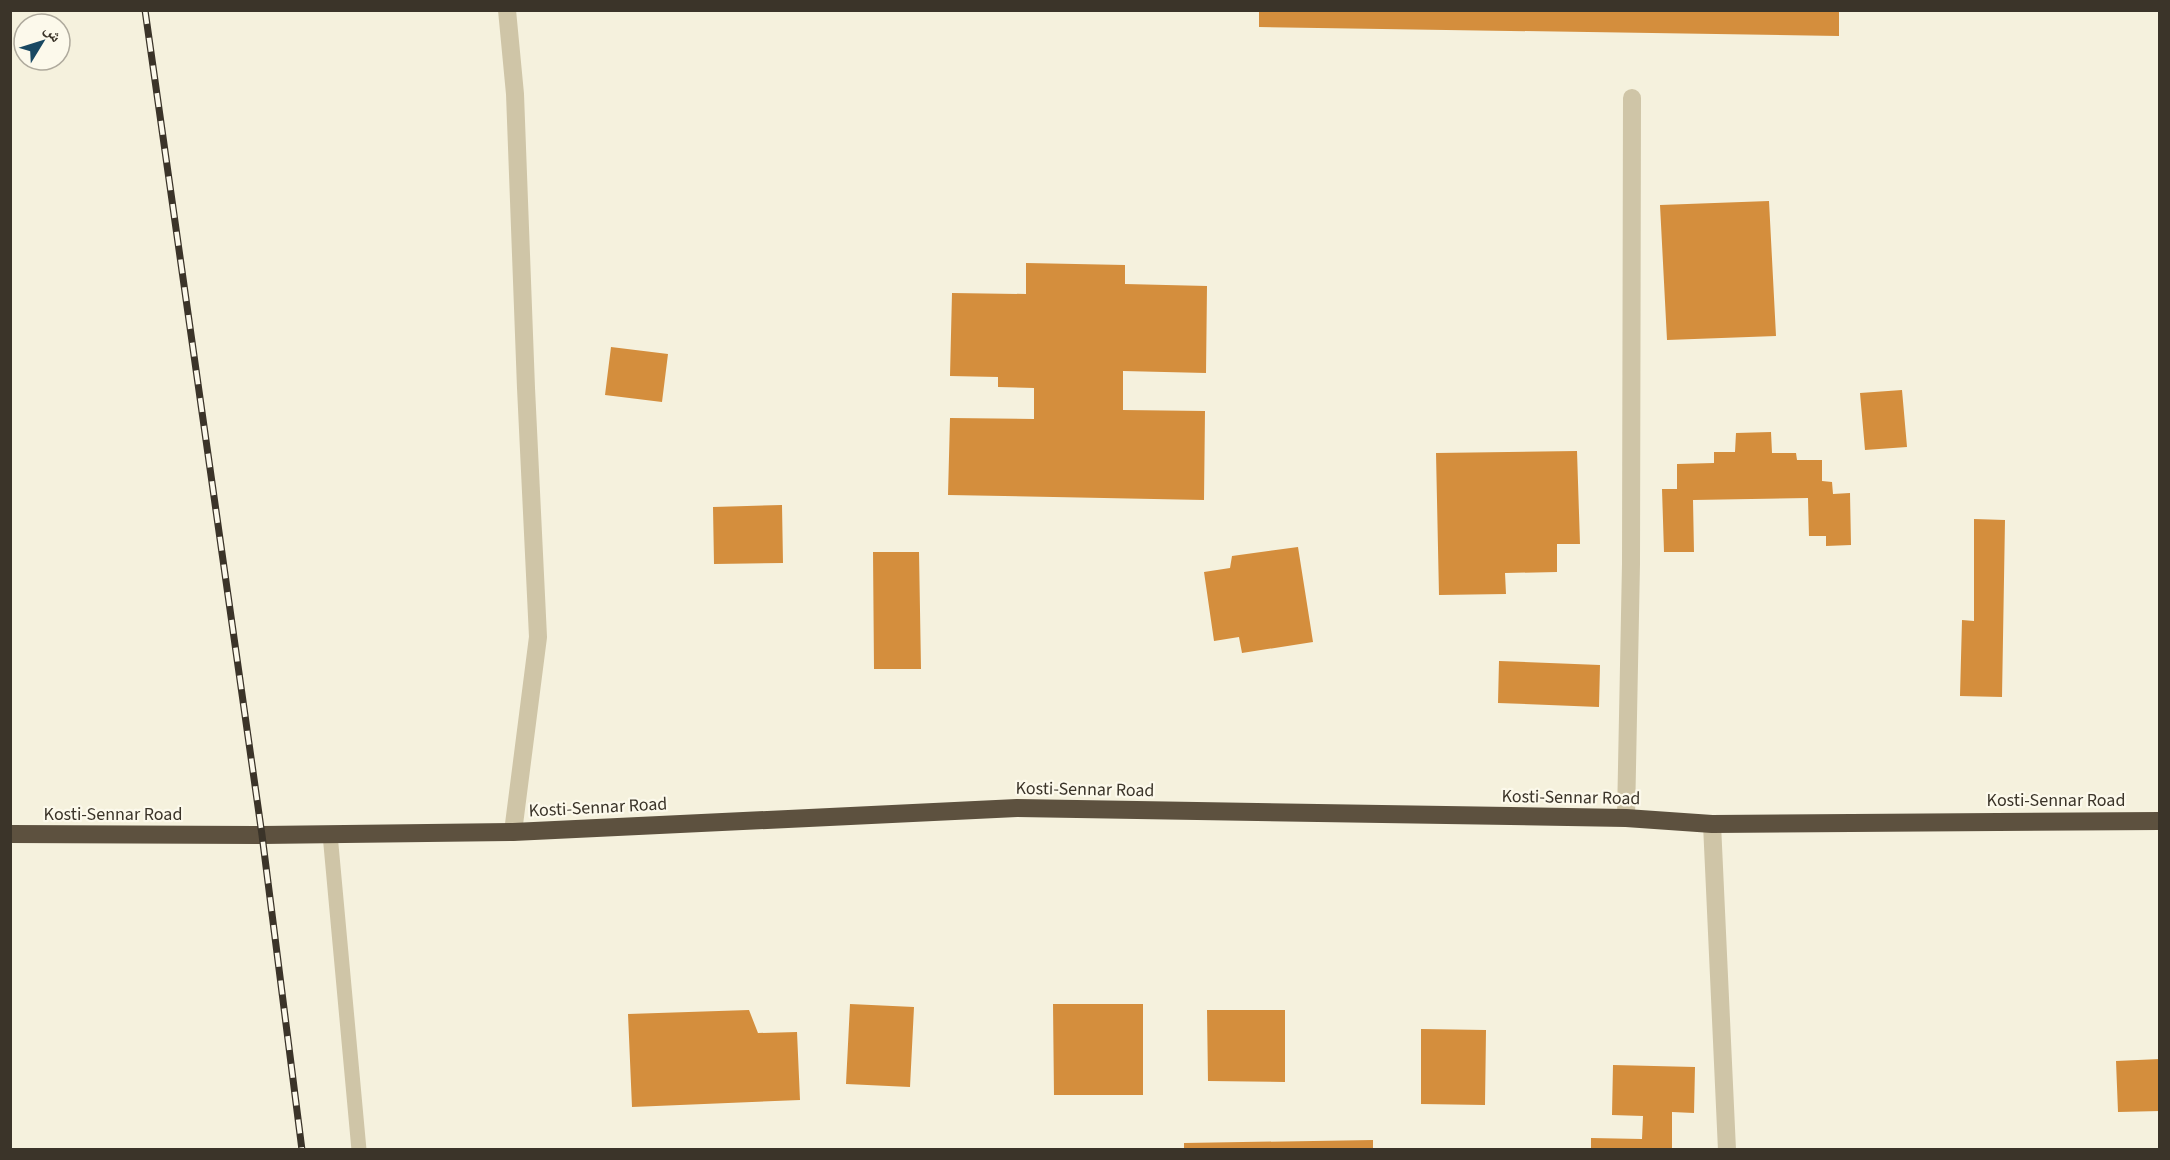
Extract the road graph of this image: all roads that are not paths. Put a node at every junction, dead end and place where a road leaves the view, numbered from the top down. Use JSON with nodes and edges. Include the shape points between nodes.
{"nodes":[{"id":1,"x":507,"y":10,"type":"edge"},
{"id":2,"x":1632,"y":98,"type":"dead end"},
{"id":3,"x":1626,"y":818,"type":"junction"},
{"id":4,"x":2160,"y":821,"type":"edge"},
{"id":5,"x":1712,"y":824,"type":"junction"},
{"id":6,"x":513,"y":832,"type":"junction"},
{"id":7,"x":10,"y":834,"type":"edge"},
{"id":8,"x":330,"y":834,"type":"junction"},
{"id":9,"x":358,"y":1149,"type":"edge"},
{"id":10,"x":1727,"y":1149,"type":"edge"}],
"edges":[{"from":1,"to":6,"type":"street","via":[[515,94],[538,637]]},
{"from":2,"to":3,"type":"street"},
{"from":3,"to":5,"type":"highway","name":"Kosti-Sennar Road"},
{"from":3,"to":6,"type":"highway","name":"Kosti-Sennar Road","via":[[1017,808]]},
{"from":4,"to":5,"type":"highway","name":"Kosti-Sennar Road"},
{"from":5,"to":10,"type":"street"},
{"from":6,"to":8,"type":"highway","name":"Kosti-Sennar Road"},
{"from":7,"to":8,"type":"highway","name":"Kosti-Sennar Road"},
{"from":8,"to":9,"type":"lane"}]}
